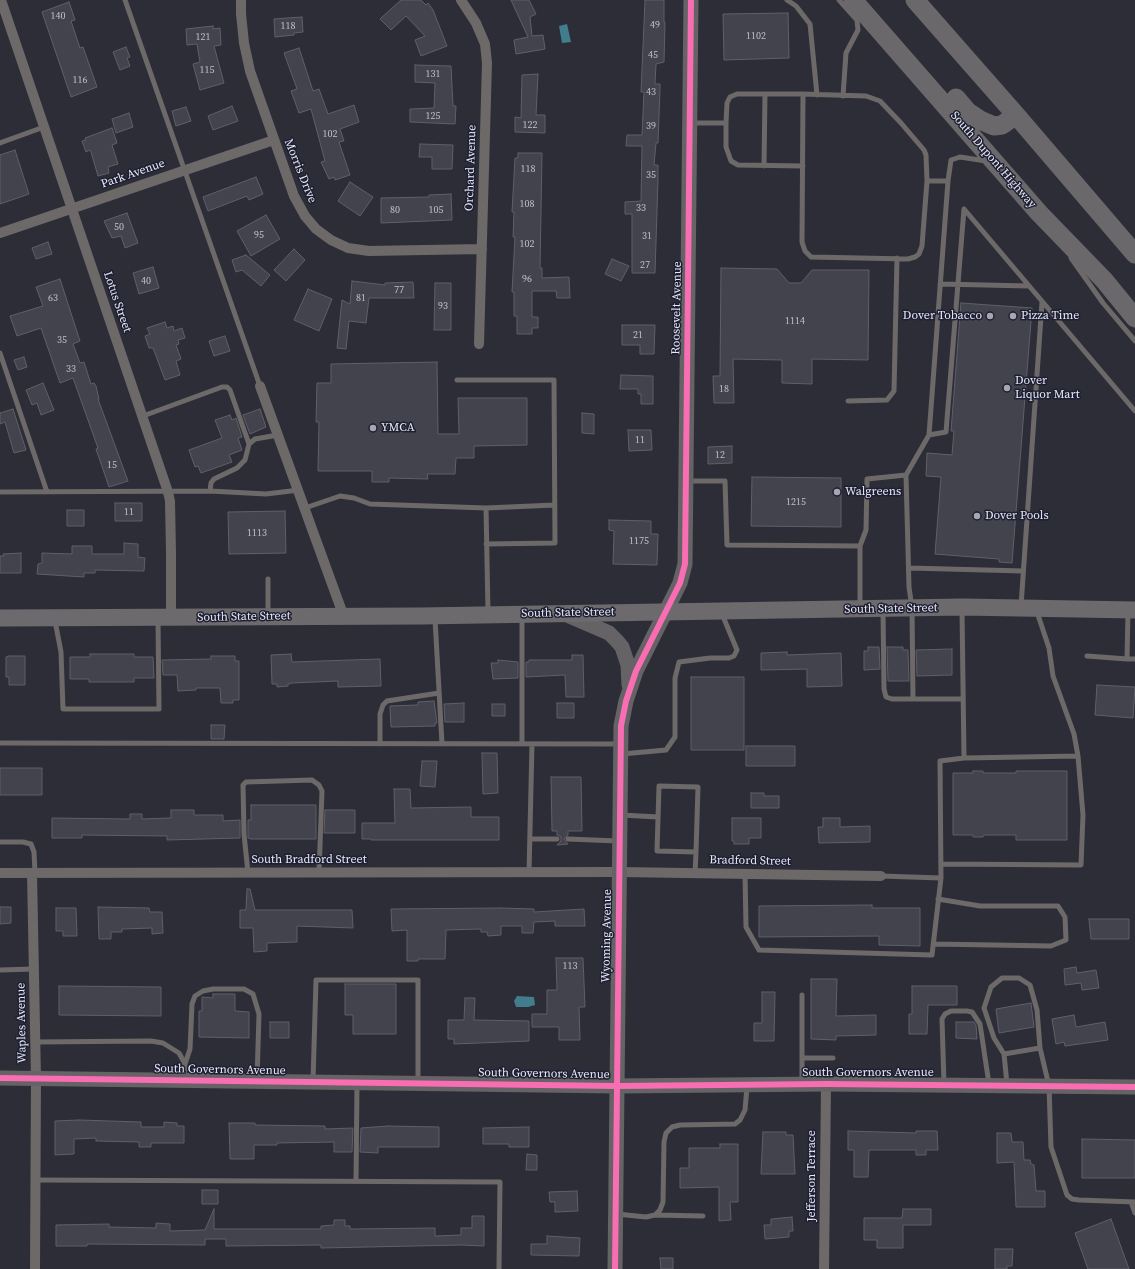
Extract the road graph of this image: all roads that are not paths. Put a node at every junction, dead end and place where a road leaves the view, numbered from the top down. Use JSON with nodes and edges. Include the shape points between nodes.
{"nodes":[{"id":1,"x":1,"y":0,"type":"edge"},
{"id":2,"x":125,"y":0,"type":"edge"},
{"id":3,"x":241,"y":0,"type":"edge"},
{"id":4,"x":461,"y":0,"type":"edge"},
{"id":5,"x":691,"y":0,"type":"edge"},
{"id":6,"x":787,"y":0,"type":"edge"},
{"id":7,"x":839,"y":0,"type":"edge"},
{"id":8,"x":854,"y":0,"type":"edge"},
{"id":9,"x":915,"y":0,"type":"edge"},
{"id":10,"x":765,"y":94,"type":"junction"},
{"id":11,"x":803,"y":94,"type":"junction"},
{"id":12,"x":817,"y":95,"type":"junction"},
{"id":13,"x":843,"y":96,"type":"junction"},
{"id":14,"x":1016,"y":115,"type":"junction"},
{"id":15,"x":690,"y":123,"type":"junction"},
{"id":16,"x":726,"y":124,"type":"junction"},
{"id":17,"x":44,"y":127,"type":"junction"},
{"id":18,"x":274,"y":140,"type":"junction"},
{"id":19,"x":0,"y":143,"type":"edge"},
{"id":20,"x":997,"y":162,"type":"junction"},
{"id":21,"x":764,"y":166,"type":"junction"},
{"id":22,"x":803,"y":166,"type":"junction"},
{"id":23,"x":185,"y":170,"type":"junction"},
{"id":24,"x":927,"y":181,"type":"junction"},
{"id":25,"x":948,"y":181,"type":"junction"},
{"id":26,"x":71,"y":209,"type":"junction"},
{"id":27,"x":1039,"y":213,"type":"junction"},
{"id":28,"x":0,"y":233,"type":"edge"},
{"id":29,"x":1062,"y":245,"type":"dead end"},
{"id":30,"x":482,"y":249,"type":"junction"},
{"id":31,"x":1066,"y":252,"type":"dead end"},
{"id":32,"x":1135,"y":254,"type":"edge"},
{"id":33,"x":897,"y":258,"type":"junction"},
{"id":34,"x":1104,"y":280,"type":"junction"},
{"id":35,"x":940,"y":284,"type":"junction"},
{"id":36,"x":958,"y":284,"type":"junction"},
{"id":37,"x":1029,"y":286,"type":"junction"},
{"id":38,"x":1042,"y":302,"type":"junction"},
{"id":39,"x":1135,"y":312,"type":"edge"},
{"id":40,"x":1135,"y":318,"type":"edge"},
{"id":41,"x":1135,"y":341,"type":"edge"},
{"id":42,"x":479,"y":344,"type":"dead end"},
{"id":43,"x":0,"y":353,"type":"edge"},
{"id":44,"x":457,"y":380,"type":"dead end"},
{"id":45,"x":260,"y":386,"type":"joint"},
{"id":46,"x":848,"y":401,"type":"dead end"},
{"id":47,"x":1135,"y":411,"type":"edge"},
{"id":48,"x":143,"y":416,"type":"junction"},
{"id":49,"x":278,"y":435,"type":"junction"},
{"id":50,"x":928,"y":435,"type":"junction"},
{"id":51,"x":249,"y":444,"type":"junction"},
{"id":52,"x":906,"y":475,"type":"junction"},
{"id":53,"x":686,"y":481,"type":"junction"},
{"id":54,"x":299,"y":490,"type":"junction"},
{"id":55,"x":210,"y":491,"type":"junction"},
{"id":56,"x":0,"y":492,"type":"edge"},
{"id":57,"x":47,"y":492,"type":"junction"},
{"id":58,"x":168,"y":492,"type":"junction"},
{"id":59,"x":555,"y":505,"type":"junction"},
{"id":60,"x":305,"y":508,"type":"junction"},
{"id":61,"x":486,"y":508,"type":"junction"},
{"id":62,"x":486,"y":544,"type":"junction"},
{"id":63,"x":860,"y":546,"type":"junction"},
{"id":64,"x":909,"y":568,"type":"junction"},
{"id":65,"x":1023,"y":571,"type":"junction"},
{"id":66,"x":268,"y":579,"type":"dead end"},
{"id":67,"x":962,"y":607,"type":"junction"},
{"id":68,"x":912,"y":608,"type":"junction"},
{"id":69,"x":1028,"y":608,"type":"junction"},
{"id":70,"x":860,"y":609,"type":"junction"},
{"id":71,"x":883,"y":609,"type":"junction"},
{"id":72,"x":1131,"y":610,"type":"edge"},
{"id":73,"x":721,"y":611,"type":"junction"},
{"id":74,"x":563,"y":612,"type":"junction"},
{"id":75,"x":665,"y":612,"type":"junction"},
{"id":76,"x":489,"y":614,"type":"junction"},
{"id":77,"x":522,"y":614,"type":"junction"},
{"id":78,"x":435,"y":616,"type":"junction"},
{"id":79,"x":267,"y":617,"type":"junction"},
{"id":80,"x":344,"y":617,"type":"junction"},
{"id":81,"x":0,"y":618,"type":"edge"},
{"id":82,"x":55,"y":618,"type":"junction"},
{"id":83,"x":165,"y":618,"type":"junction"},
{"id":84,"x":1087,"y":656,"type":"dead end"},
{"id":85,"x":1127,"y":658,"type":"junction"},
{"id":86,"x":1135,"y":659,"type":"edge"},
{"id":87,"x":630,"y":688,"type":"junction"},
{"id":88,"x":439,"y":693,"type":"junction"},
{"id":89,"x":913,"y":699,"type":"junction"},
{"id":90,"x":964,"y":699,"type":"junction"},
{"id":91,"x":0,"y":743,"type":"edge"},
{"id":92,"x":380,"y":744,"type":"junction"},
{"id":93,"x":442,"y":744,"type":"junction"},
{"id":94,"x":522,"y":744,"type":"junction"},
{"id":95,"x":532,"y":744,"type":"junction"},
{"id":96,"x":620,"y":749,"type":"junction"},
{"id":97,"x":1078,"y":756,"type":"junction"},
{"id":98,"x":964,"y":758,"type":"junction"},
{"id":99,"x":620,"y":815,"type":"junction"},
{"id":100,"x":658,"y":817,"type":"junction"},
{"id":101,"x":530,"y":839,"type":"junction"},
{"id":102,"x":557,"y":839,"type":"dead end"},
{"id":103,"x":568,"y":839,"type":"dead end"},
{"id":104,"x":619,"y":841,"type":"junction"},
{"id":105,"x":0,"y":842,"type":"edge"},
{"id":106,"x":696,"y":852,"type":"junction"},
{"id":107,"x":941,"y":864,"type":"junction"},
{"id":108,"x":619,"y":872,"type":"junction"},
{"id":109,"x":0,"y":873,"type":"edge"},
{"id":110,"x":33,"y":873,"type":"junction"},
{"id":111,"x":248,"y":873,"type":"junction"},
{"id":112,"x":319,"y":873,"type":"junction"},
{"id":113,"x":529,"y":873,"type":"junction"},
{"id":114,"x":695,"y":874,"type":"junction"},
{"id":115,"x":745,"y":874,"type":"junction"},
{"id":116,"x":882,"y":876,"type":"joint"},
{"id":117,"x":941,"y":878,"type":"junction"},
{"id":118,"x":938,"y":899,"type":"junction"},
{"id":119,"x":933,"y":944,"type":"junction"},
{"id":120,"x":34,"y":969,"type":"junction"},
{"id":121,"x":0,"y":970,"type":"edge"},
{"id":122,"x":802,"y":995,"type":"dead end"},
{"id":123,"x":35,"y":1042,"type":"junction"},
{"id":124,"x":1040,"y":1048,"type":"junction"},
{"id":125,"x":1004,"y":1054,"type":"junction"},
{"id":126,"x":802,"y":1058,"type":"junction"},
{"id":127,"x":833,"y":1058,"type":"dead end"},
{"id":128,"x":185,"y":1064,"type":"junction"},
{"id":129,"x":0,"y":1078,"type":"edge"},
{"id":130,"x":36,"y":1079,"type":"junction"},
{"id":131,"x":184,"y":1081,"type":"junction"},
{"id":132,"x":256,"y":1082,"type":"junction"},
{"id":133,"x":313,"y":1082,"type":"junction"},
{"id":134,"x":357,"y":1083,"type":"junction"},
{"id":135,"x":418,"y":1084,"type":"junction"},
{"id":136,"x":802,"y":1084,"type":"junction"},
{"id":137,"x":826,"y":1084,"type":"junction"},
{"id":138,"x":747,"y":1085,"type":"junction"},
{"id":139,"x":944,"y":1085,"type":"junction"},
{"id":140,"x":617,"y":1086,"type":"junction"},
{"id":141,"x":989,"y":1086,"type":"junction"},
{"id":142,"x":1007,"y":1086,"type":"junction"},
{"id":143,"x":1049,"y":1086,"type":"junction"},
{"id":144,"x":1135,"y":1087,"type":"edge"},
{"id":145,"x":35,"y":1180,"type":"junction"},
{"id":146,"x":356,"y":1181,"type":"junction"},
{"id":147,"x":1133,"y":1202,"type":"edge"},
{"id":148,"x":1135,"y":1213,"type":"edge"},
{"id":149,"x":616,"y":1214,"type":"junction"},
{"id":150,"x":655,"y":1215,"type":"junction"},
{"id":151,"x":703,"y":1216,"type":"dead end"},
{"id":152,"x":35,"y":1269,"type":"edge"},
{"id":153,"x":499,"y":1269,"type":"edge"},
{"id":154,"x":616,"y":1269,"type":"edge"},
{"id":155,"x":824,"y":1269,"type":"edge"}],
"edges":[{"from":1,"to":17,"type":"street","name":"Lotus Street"},
{"from":2,"to":23,"type":"lane"},
{"from":3,"to":18,"type":"street","name":"Morris Drive","via":[[243,36],[250,71]]},
{"from":4,"to":30,"type":"street","name":"Orchard Avenue","via":[[485,44],[487,63]]},
{"from":5,"to":15,"type":"street","name":"Roosevelt Avenue"},
{"from":6,"to":12,"type":"lane","via":[[796,6],[810,24]]},
{"from":7,"to":13,"type":"lane","via":[[857,20],[858,30],[846,54]]},
{"from":8,"to":14,"type":"highway","via":[[893,28],[968,112],[994,126],[1002,125]]},
{"from":8,"to":20,"type":"highway","name":"South Dupont Highway"},
{"from":9,"to":14,"type":"highway"},
{"from":10,"to":11,"type":"lane"},
{"from":10,"to":16,"type":"lane","via":[[737,94],[730,97],[727,103]]},
{"from":10,"to":21,"type":"lane"},
{"from":11,"to":12,"type":"lane"},
{"from":11,"to":22,"type":"lane"},
{"from":12,"to":13,"type":"lane"},
{"from":13,"to":24,"type":"lane","via":[[866,96],[880,101],[924,150]]},
{"from":14,"to":32,"type":"highway"},
{"from":15,"to":16,"type":"lane"},
{"from":15,"to":53,"type":"street","name":"Roosevelt Avenue"},
{"from":16,"to":21,"type":"lane","via":[[726,147],[731,161],[738,165]]},
{"from":17,"to":19,"type":"lane"},
{"from":17,"to":26,"type":"street","name":"Lotus Street"},
{"from":18,"to":23,"type":"street","name":"Park Avenue"},
{"from":18,"to":30,"type":"street","name":"Morris Drive","via":[[294,196],[305,216],[331,240],[348,248],[369,251]]},
{"from":20,"to":25,"type":"lane","via":[[955,158],[951,160]]},
{"from":20,"to":27,"type":"highway","name":"South Dupont Highway"},
{"from":21,"to":22,"type":"lane"},
{"from":22,"to":33,"type":"lane","via":[[802,242],[805,251],[811,256]]},
{"from":23,"to":26,"type":"street","name":"Park Avenue"},
{"from":23,"to":45,"type":"lane"},
{"from":24,"to":25,"type":"lane"},
{"from":24,"to":33,"type":"lane","via":[[922,246],[919,254],[908,259]]},
{"from":25,"to":35,"type":"lane"},
{"from":26,"to":28,"type":"street","name":"Park Avenue"},
{"from":26,"to":48,"type":"street","name":"Lotus Street"},
{"from":27,"to":29,"type":"lane"},
{"from":27,"to":34,"type":"highway","name":"South Dupont Highway"},
{"from":30,"to":42,"type":"street","name":"Orchard Avenue"},
{"from":31,"to":41,"type":"lane","via":[[1103,303]]},
{"from":33,"to":46,"type":"lane","via":[[894,391],[887,400]]},
{"from":34,"to":39,"type":"highway"},
{"from":34,"to":40,"type":"highway","name":"South Dupont Highway"},
{"from":35,"to":36,"type":"lane"},
{"from":35,"to":50,"type":"lane"},
{"from":36,"to":37,"type":"lane"},
{"from":36,"to":37,"type":"lane","via":[[964,209]]},
{"from":36,"to":50,"type":"lane","via":[[946,432]]},
{"from":37,"to":38,"type":"lane"},
{"from":38,"to":47,"type":"lane"},
{"from":38,"to":65,"type":"lane"},
{"from":43,"to":57,"type":"lane"},
{"from":44,"to":59,"type":"lane","via":[[554,380]]},
{"from":45,"to":49,"type":"street"},
{"from":48,"to":51,"type":"lane","via":[[227,387]]},
{"from":48,"to":58,"type":"street","name":"Lotus Street"},
{"from":49,"to":51,"type":"lane","via":[[255,440]]},
{"from":49,"to":54,"type":"street"},
{"from":50,"to":52,"type":"lane"},
{"from":51,"to":55,"type":"lane","via":[[245,460],[237,468],[214,479]]},
{"from":52,"to":63,"type":"lane","via":[[867,479],[866,530]]},
{"from":52,"to":64,"type":"lane"},
{"from":53,"to":63,"type":"lane","via":[[725,481],[727,544]]},
{"from":53,"to":75,"type":"street","name":"Roosevelt Avenue","via":[[685,564],[680,583]]},
{"from":54,"to":55,"type":"lane","via":[[266,494]]},
{"from":54,"to":60,"type":"street"},
{"from":55,"to":58,"type":"lane"},
{"from":56,"to":57,"type":"lane"},
{"from":57,"to":58,"type":"lane"},
{"from":58,"to":83,"type":"street","name":"Lotus Street","via":[[171,553]]},
{"from":59,"to":61,"type":"lane"},
{"from":59,"to":62,"type":"lane","via":[[555,543]]},
{"from":60,"to":61,"type":"lane","via":[[340,496],[370,504]]},
{"from":60,"to":80,"type":"street"},
{"from":61,"to":62,"type":"lane"},
{"from":62,"to":76,"type":"lane"},
{"from":63,"to":70,"type":"lane"},
{"from":64,"to":65,"type":"lane"},
{"from":64,"to":68,"type":"lane"},
{"from":65,"to":69,"type":"lane"},
{"from":66,"to":79,"type":"lane"},
{"from":67,"to":68,"type":"main road","name":"South State Street"},
{"from":67,"to":69,"type":"main road","name":"South State Street"},
{"from":67,"to":90,"type":"lane"},
{"from":68,"to":71,"type":"main road","name":"South State Street"},
{"from":68,"to":89,"type":"lane"},
{"from":69,"to":72,"type":"main road","name":"South State Street"},
{"from":69,"to":97,"type":"lane","via":[[1048,648],[1053,676],[1074,734]]},
{"from":70,"to":71,"type":"main road","name":"South State Street"},
{"from":70,"to":73,"type":"main road","name":"South State Street"},
{"from":71,"to":89,"type":"lane","via":[[886,697]]},
{"from":72,"to":85,"type":"lane"},
{"from":73,"to":75,"type":"main road","name":"South State Street"},
{"from":73,"to":96,"type":"lane","via":[[737,650],[734,656],[729,658],[679,662],[675,678],[675,737],[666,750]]},
{"from":74,"to":75,"type":"main road","name":"South State Street"},
{"from":74,"to":77,"type":"main road","name":"South State Street"},
{"from":74,"to":87,"type":"street","via":[[610,633],[622,647],[628,665]]},
{"from":75,"to":87,"type":"street","name":"Wyoming Avenue"},
{"from":76,"to":77,"type":"main road","name":"South State Street"},
{"from":76,"to":78,"type":"main road","name":"South State Street"},
{"from":77,"to":94,"type":"lane"},
{"from":78,"to":80,"type":"main road","name":"South State Street"},
{"from":78,"to":88,"type":"lane"},
{"from":79,"to":80,"type":"main road","name":"South State Street"},
{"from":79,"to":83,"type":"main road","name":"South State Street"},
{"from":81,"to":82,"type":"main road","name":"South State Street"},
{"from":82,"to":83,"type":"main road","name":"South State Street"},
{"from":82,"to":83,"type":"lane","via":[[61,652],[63,709],[159,709]]},
{"from":84,"to":85,"type":"lane"},
{"from":85,"to":86,"type":"lane"},
{"from":87,"to":96,"type":"street","name":"Wyoming Avenue","via":[[623,715]]},
{"from":88,"to":92,"type":"lane","via":[[387,701],[383,704],[380,714]]},
{"from":88,"to":93,"type":"lane"},
{"from":89,"to":90,"type":"lane"},
{"from":90,"to":98,"type":"lane"},
{"from":91,"to":92,"type":"lane"},
{"from":92,"to":93,"type":"lane"},
{"from":93,"to":94,"type":"lane"},
{"from":94,"to":95,"type":"lane"},
{"from":95,"to":96,"type":"lane"},
{"from":95,"to":101,"type":"lane"},
{"from":96,"to":99,"type":"street","name":"Wyoming Avenue"},
{"from":97,"to":98,"type":"lane"},
{"from":97,"to":107,"type":"lane","via":[[1083,816],[1081,865]]},
{"from":98,"to":107,"type":"lane","via":[[940,761]]},
{"from":99,"to":100,"type":"lane"},
{"from":99,"to":104,"type":"street","name":"Wyoming Avenue"},
{"from":100,"to":106,"type":"lane","via":[[657,851]]},
{"from":100,"to":106,"type":"lane","via":[[659,786],[698,788]]},
{"from":101,"to":102,"type":"lane"},
{"from":101,"to":113,"type":"lane"},
{"from":103,"to":104,"type":"lane"},
{"from":104,"to":108,"type":"street","name":"Wyoming Avenue"},
{"from":105,"to":110,"type":"lane","via":[[31,844],[34,852]]},
{"from":106,"to":114,"type":"lane"},
{"from":107,"to":117,"type":"lane"},
{"from":108,"to":113,"type":"street","name":"South Bradford Street"},
{"from":108,"to":114,"type":"street","name":"Bradford Street"},
{"from":108,"to":140,"type":"street","name":"Wyoming Avenue"},
{"from":109,"to":110,"type":"street","name":"South Bradford Street"},
{"from":110,"to":111,"type":"street","name":"South Bradford Street"},
{"from":110,"to":120,"type":"street","name":"Waples Avenue"},
{"from":111,"to":112,"type":"street","name":"South Bradford Street"},
{"from":111,"to":112,"type":"lane","via":[[243,785],[246,782],[312,780],[322,791]]},
{"from":112,"to":113,"type":"street","name":"South Bradford Street"},
{"from":114,"to":115,"type":"street","name":"Bradford Street"},
{"from":115,"to":116,"type":"street","name":"Bradford Street"},
{"from":115,"to":119,"type":"lane","via":[[746,927],[759,950],[932,955]]},
{"from":116,"to":117,"type":"lane"},
{"from":117,"to":118,"type":"lane"},
{"from":118,"to":119,"type":"lane"},
{"from":118,"to":119,"type":"lane","via":[[980,906],[1058,906],[1065,917],[1066,940],[1051,946]]},
{"from":120,"to":121,"type":"lane"},
{"from":120,"to":123,"type":"street","name":"Waples Avenue"},
{"from":122,"to":126,"type":"lane"},
{"from":123,"to":128,"type":"lane","via":[[151,1041],[172,1048],[179,1053]]},
{"from":123,"to":130,"type":"street","name":"Waples Avenue"},
{"from":124,"to":125,"type":"lane"},
{"from":124,"to":125,"type":"lane","via":[[1037,1010],[1030,985],[1019,978],[1002,978],[991,987],[984,1008],[994,1038]]},
{"from":124,"to":143,"type":"lane"},
{"from":125,"to":142,"type":"lane"},
{"from":126,"to":127,"type":"lane"},
{"from":126,"to":136,"type":"lane"},
{"from":128,"to":131,"type":"lane"},
{"from":128,"to":132,"type":"lane","via":[[190,1049],[192,1004],[195,996],[213,989],[244,989],[253,994],[259,1014]]},
{"from":129,"to":130,"type":"street","name":"South Governors Avenue"},
{"from":130,"to":131,"type":"street","name":"South Governors Avenue"},
{"from":130,"to":145,"type":"street","name":"Waples Avenue"},
{"from":131,"to":132,"type":"street","name":"South Governors Avenue"},
{"from":132,"to":133,"type":"street","name":"South Governors Avenue"},
{"from":133,"to":134,"type":"street","name":"South Governors Avenue"},
{"from":133,"to":135,"type":"lane","via":[[316,980],[418,980]]},
{"from":134,"to":135,"type":"street","name":"South Governors Avenue"},
{"from":134,"to":146,"type":"lane"},
{"from":135,"to":140,"type":"street","name":"South Governors Avenue"},
{"from":136,"to":137,"type":"street","name":"South Governors Avenue"},
{"from":136,"to":138,"type":"street","name":"South Governors Avenue"},
{"from":137,"to":139,"type":"street","name":"South Governors Avenue"},
{"from":137,"to":155,"type":"street","name":"Jefferson Terrace"},
{"from":138,"to":140,"type":"street","name":"South Governors Avenue"},
{"from":138,"to":150,"type":"lane","via":[[745,1110],[735,1124],[680,1125],[672,1127],[666,1133],[663,1202]]},
{"from":139,"to":141,"type":"street","name":"South Governors Avenue"},
{"from":139,"to":141,"type":"lane","via":[[942,1019],[951,1011],[967,1011],[972,1012],[980,1024]]},
{"from":140,"to":149,"type":"street","name":"Wyoming Avenue"},
{"from":141,"to":142,"type":"street","name":"South Governors Avenue"},
{"from":142,"to":143,"type":"street","name":"South Governors Avenue"},
{"from":143,"to":144,"type":"street","name":"South Governors Avenue"},
{"from":143,"to":147,"type":"lane","via":[[1051,1147],[1067,1195],[1079,1200]]},
{"from":145,"to":146,"type":"lane"},
{"from":145,"to":152,"type":"street","name":"Waples Avenue"},
{"from":146,"to":153,"type":"lane","via":[[500,1182]]},
{"from":147,"to":148,"type":"lane"},
{"from":149,"to":150,"type":"lane","via":[[646,1217]]},
{"from":149,"to":154,"type":"street","name":"Wyoming Avenue"},
{"from":150,"to":151,"type":"lane"}]}
